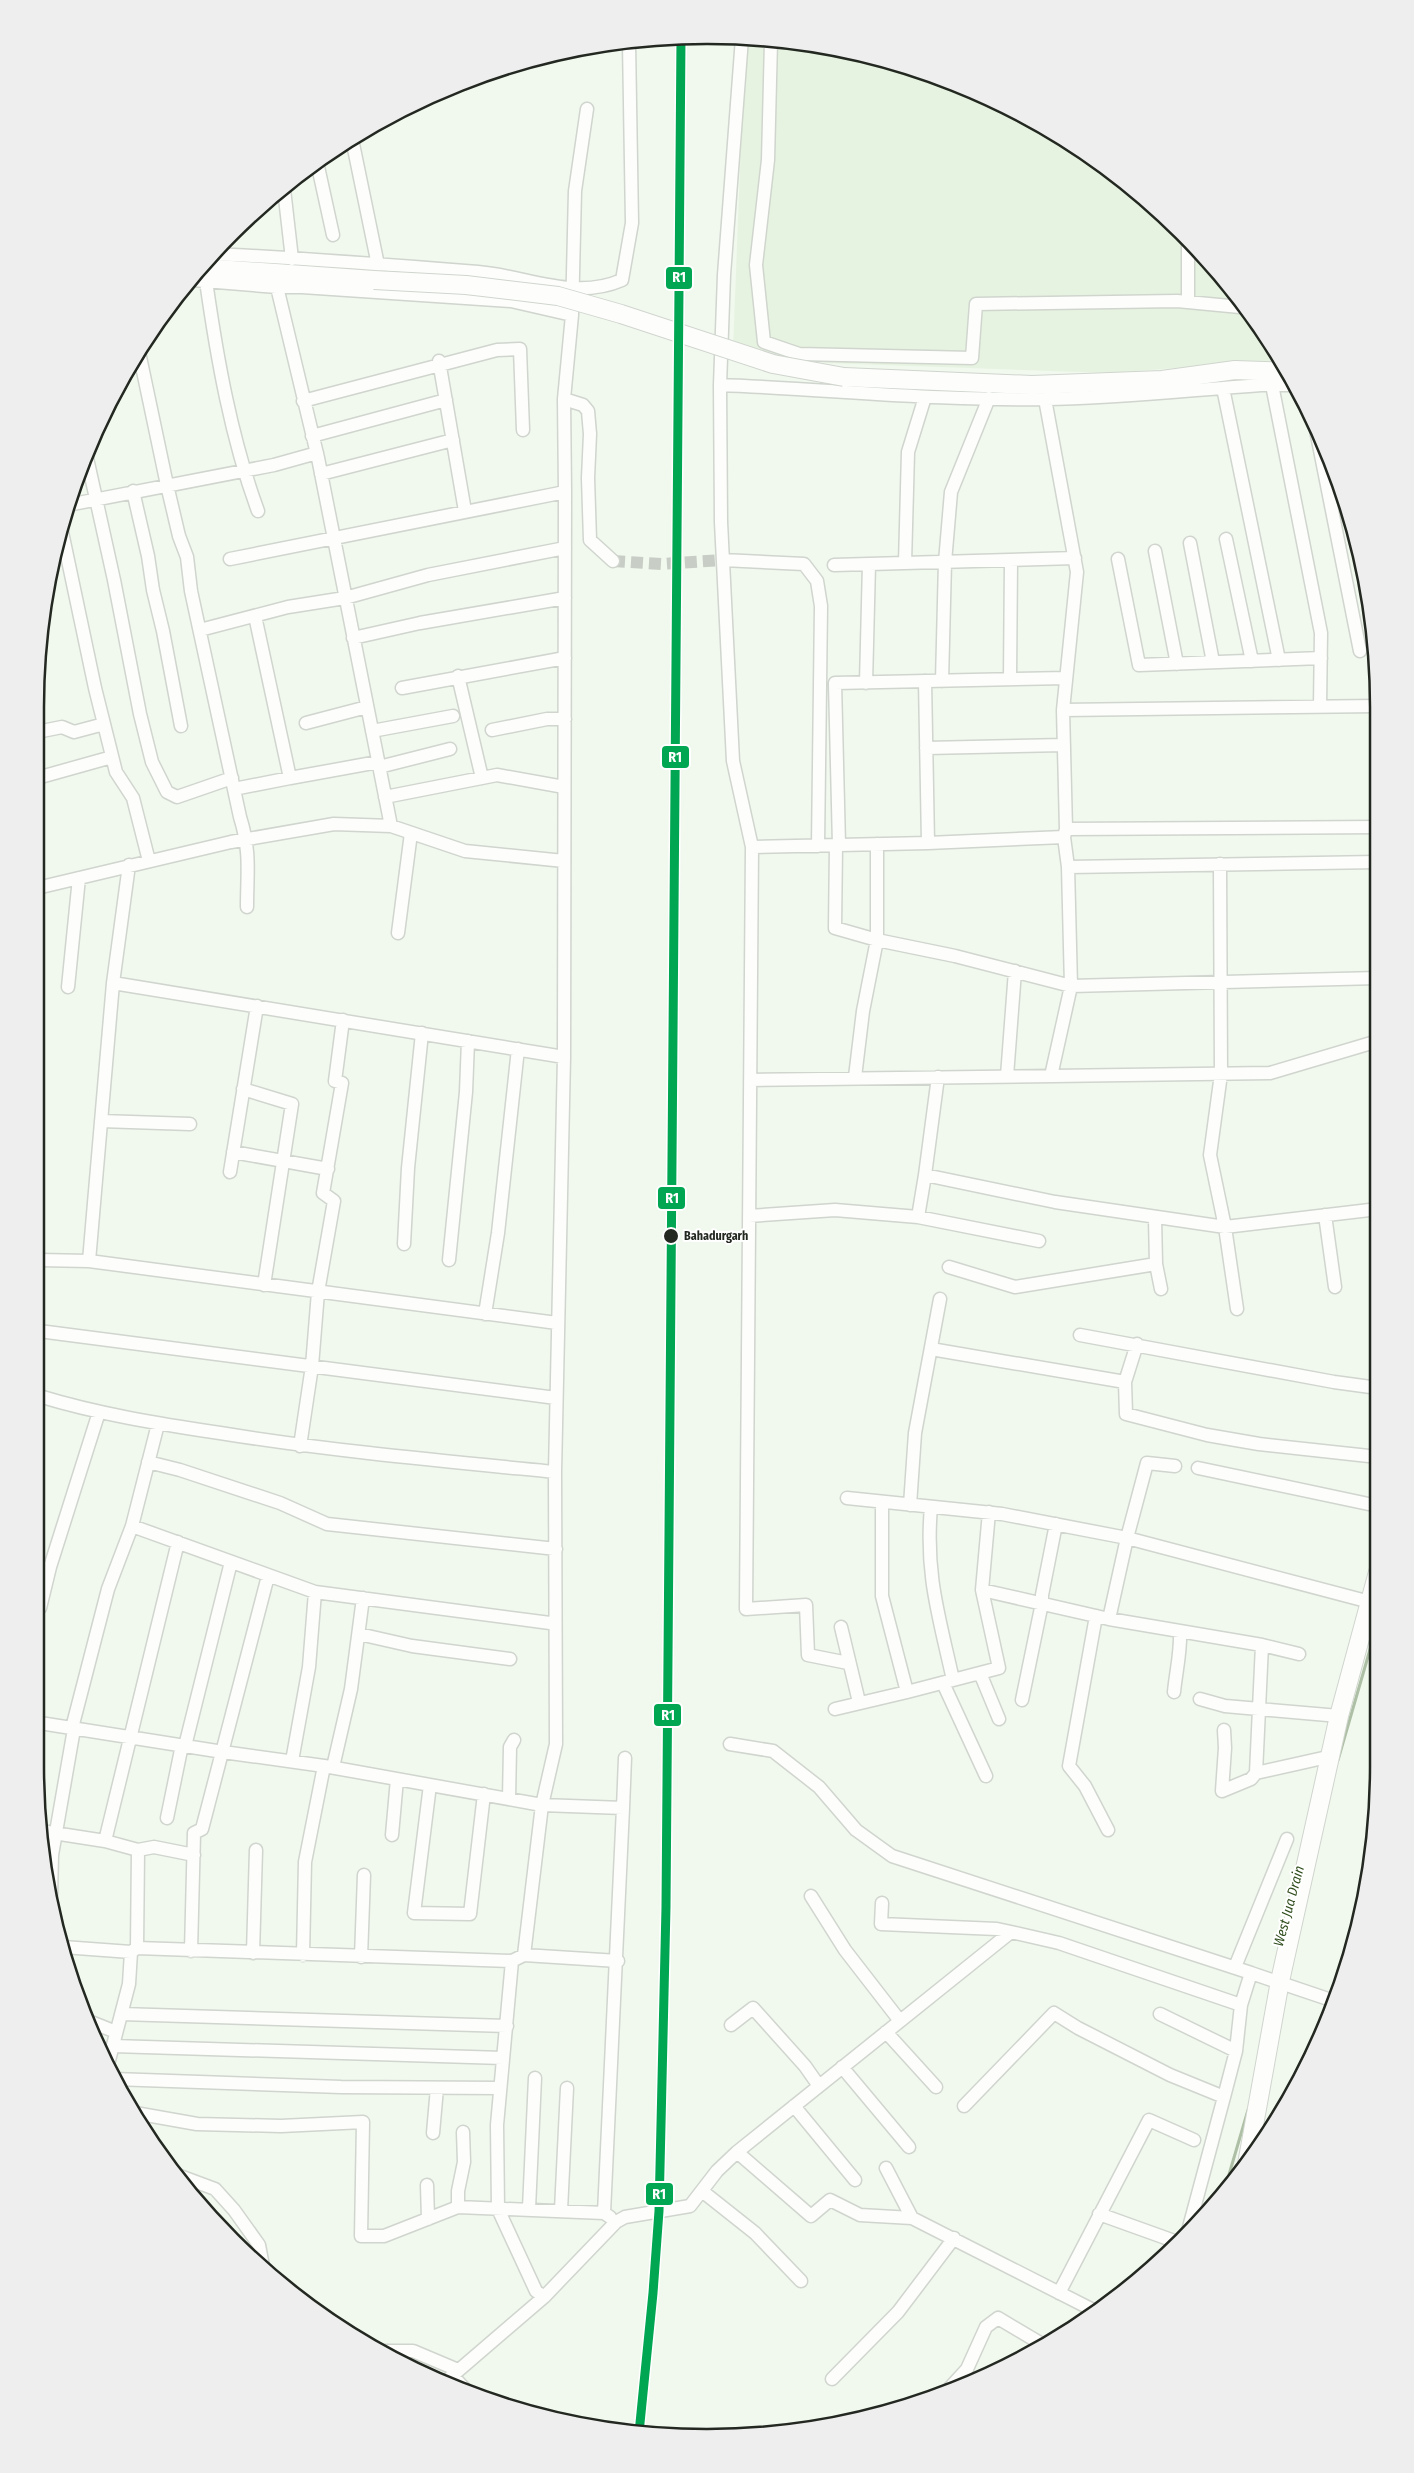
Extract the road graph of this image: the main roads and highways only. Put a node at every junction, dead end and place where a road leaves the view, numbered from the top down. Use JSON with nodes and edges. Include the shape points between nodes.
{"nodes":[{"id":1,"x":204,"y":274,"type":"edge"},
{"id":2,"x":1279,"y":372,"type":"edge"},
{"id":3,"x":1370,"y":1602,"type":"edge"},
{"id":4,"x":1249,"y":2147,"type":"edge"}],
"edges":[{"from":1,"to":2,"type":"main road","bridge":true,"via":[[376,273],[558,296],[773,364],[844,377],[1032,385],[1162,380],[1235,370]]},
{"from":3,"to":4,"type":"main road","via":[[1339,1716],[1280,1982]]}]}
